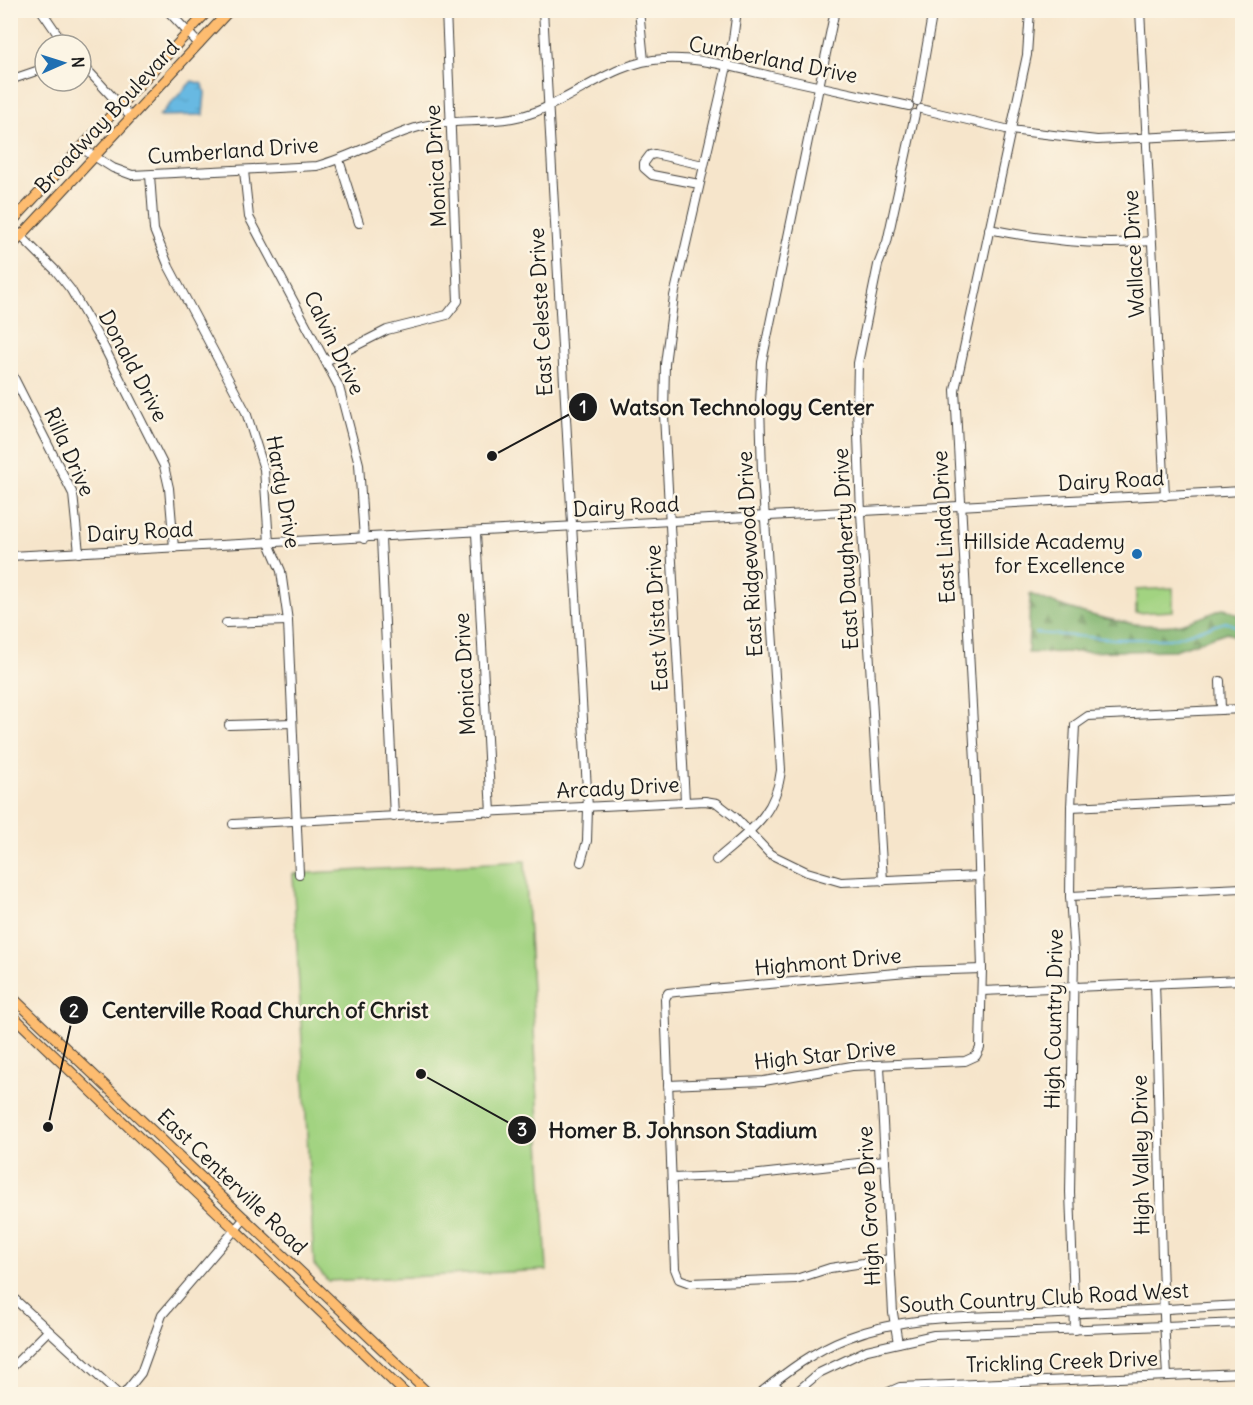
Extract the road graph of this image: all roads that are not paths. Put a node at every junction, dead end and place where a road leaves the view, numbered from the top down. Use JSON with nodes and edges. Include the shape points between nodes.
{"nodes":[{"id":1,"x":41,"y":10,"type":"edge"},
{"id":2,"x":167,"y":10,"type":"edge"},
{"id":3,"x":209,"y":10,"type":"edge"},
{"id":4,"x":230,"y":10,"type":"edge"},
{"id":5,"x":446,"y":10,"type":"edge"},
{"id":6,"x":543,"y":10,"type":"edge"},
{"id":7,"x":639,"y":10,"type":"edge"},
{"id":8,"x":737,"y":10,"type":"edge"},
{"id":9,"x":835,"y":10,"type":"edge"},
{"id":10,"x":933,"y":10,"type":"edge"},
{"id":11,"x":1030,"y":10,"type":"edge"},
{"id":12,"x":1140,"y":10,"type":"edge"},
{"id":13,"x":57,"y":33,"type":"edge"},
{"id":14,"x":189,"y":33,"type":"junction"},
{"id":15,"x":199,"y":44,"type":"junction"},
{"id":16,"x":644,"y":61,"type":"junction"},
{"id":17,"x":726,"y":66,"type":"junction"},
{"id":18,"x":33,"y":72,"type":"edge"},
{"id":19,"x":93,"y":76,"type":"edge"},
{"id":20,"x":10,"y":80,"type":"edge"},
{"id":21,"x":821,"y":87,"type":"junction"},
{"id":22,"x":121,"y":106,"type":"junction"},
{"id":23,"x":548,"y":106,"type":"junction"},
{"id":24,"x":918,"y":108,"type":"junction"},
{"id":25,"x":131,"y":117,"type":"junction"},
{"id":26,"x":453,"y":124,"type":"junction"},
{"id":27,"x":1010,"y":130,"type":"junction"},
{"id":28,"x":1242,"y":133,"type":"edge"},
{"id":29,"x":1146,"y":137,"type":"junction"},
{"id":30,"x":81,"y":148,"type":"junction"},
{"id":31,"x":95,"y":156,"type":"junction"},
{"id":32,"x":339,"y":160,"type":"junction"},
{"id":33,"x":704,"y":165,"type":"junction"},
{"id":34,"x":244,"y":171,"type":"junction"},
{"id":35,"x":150,"y":175,"type":"junction"},
{"id":36,"x":699,"y":184,"type":"junction"},
{"id":37,"x":359,"y":223,"type":"dead end"},
{"id":38,"x":10,"y":224,"type":"edge"},
{"id":39,"x":988,"y":229,"type":"junction"},
{"id":40,"x":21,"y":236,"type":"junction"},
{"id":41,"x":1151,"y":241,"type":"junction"},
{"id":42,"x":10,"y":248,"type":"edge"},
{"id":43,"x":326,"y":361,"type":"junction"},
{"id":44,"x":10,"y":370,"type":"edge"},
{"id":45,"x":1242,"y":491,"type":"edge"},
{"id":46,"x":1165,"y":496,"type":"junction"},
{"id":47,"x":961,"y":507,"type":"junction"},
{"id":48,"x":861,"y":513,"type":"junction"},
{"id":49,"x":766,"y":518,"type":"junction"},
{"id":50,"x":671,"y":523,"type":"junction"},
{"id":51,"x":574,"y":528,"type":"junction"},
{"id":52,"x":476,"y":533,"type":"junction"},
{"id":53,"x":381,"y":538,"type":"junction"},
{"id":54,"x":364,"y":539,"type":"junction"},
{"id":55,"x":269,"y":543,"type":"junction"},
{"id":56,"x":174,"y":548,"type":"junction"},
{"id":57,"x":79,"y":553,"type":"junction"},
{"id":58,"x":10,"y":556,"type":"edge"},
{"id":59,"x":288,"y":621,"type":"junction"},
{"id":60,"x":226,"y":623,"type":"dead end"},
{"id":61,"x":1220,"y":681,"type":"dead end"},
{"id":62,"x":1242,"y":709,"type":"edge"},
{"id":63,"x":1221,"y":710,"type":"junction"},
{"id":64,"x":292,"y":723,"type":"junction"},
{"id":65,"x":229,"y":725,"type":"dead end"},
{"id":66,"x":1242,"y":799,"type":"edge"},
{"id":67,"x":685,"y":801,"type":"junction"},
{"id":68,"x":1071,"y":807,"type":"junction"},
{"id":69,"x":588,"y":808,"type":"junction"},
{"id":70,"x":491,"y":813,"type":"junction"},
{"id":71,"x":394,"y":817,"type":"junction"},
{"id":72,"x":297,"y":821,"type":"junction"},
{"id":73,"x":233,"y":824,"type":"dead end"},
{"id":74,"x":749,"y":831,"type":"junction"},
{"id":75,"x":716,"y":860,"type":"dead end"},
{"id":76,"x":581,"y":862,"type":"dead end"},
{"id":77,"x":299,"y":874,"type":"dead end"},
{"id":78,"x":980,"y":876,"type":"junction"},
{"id":79,"x":883,"y":881,"type":"junction"},
{"id":80,"x":1242,"y":888,"type":"edge"},
{"id":81,"x":1070,"y":897,"type":"junction"},
{"id":82,"x":982,"y":969,"type":"junction"},
{"id":83,"x":1242,"y":980,"type":"edge"},
{"id":84,"x":1155,"y":984,"type":"junction"},
{"id":85,"x":1072,"y":986,"type":"junction"},
{"id":86,"x":982,"y":991,"type":"junction"},
{"id":87,"x":10,"y":995,"type":"edge"},
{"id":88,"x":10,"y":1013,"type":"edge"},
{"id":89,"x":41,"y":1023,"type":"junction"},
{"id":90,"x":32,"y":1032,"type":"junction"},
{"id":91,"x":980,"y":1048,"type":"joint"},
{"id":92,"x":880,"y":1066,"type":"junction"},
{"id":93,"x":668,"y":1085,"type":"junction"},
{"id":94,"x":141,"y":1119,"type":"junction"},
{"id":95,"x":132,"y":1130,"type":"junction"},
{"id":96,"x":885,"y":1160,"type":"junction"},
{"id":97,"x":672,"y":1178,"type":"junction"},
{"id":98,"x":245,"y":1218,"type":"junction"},
{"id":99,"x":235,"y":1230,"type":"junction"},
{"id":100,"x":890,"y":1259,"type":"junction"},
{"id":101,"x":10,"y":1295,"type":"edge"},
{"id":102,"x":1242,"y":1305,"type":"edge"},
{"id":103,"x":1163,"y":1311,"type":"junction"},
{"id":104,"x":1074,"y":1313,"type":"junction"},
{"id":105,"x":1242,"y":1323,"type":"edge"},
{"id":106,"x":894,"y":1324,"type":"junction"},
{"id":107,"x":1164,"y":1326,"type":"junction"},
{"id":108,"x":48,"y":1330,"type":"junction"},
{"id":109,"x":1075,"y":1330,"type":"junction"},
{"id":110,"x":898,"y":1343,"type":"junction"},
{"id":111,"x":10,"y":1369,"type":"edge"},
{"id":112,"x":1242,"y":1373,"type":"edge"},
{"id":113,"x":1167,"y":1376,"type":"junction"},
{"id":114,"x":773,"y":1383,"type":"junction"},
{"id":115,"x":900,"y":1391,"type":"edge"},
{"id":116,"x":118,"y":1395,"type":"edge"},
{"id":117,"x":124,"y":1395,"type":"edge"},
{"id":118,"x":406,"y":1395,"type":"edge"},
{"id":119,"x":429,"y":1395,"type":"edge"},
{"id":120,"x":759,"y":1395,"type":"edge"},
{"id":121,"x":784,"y":1395,"type":"edge"},
{"id":122,"x":794,"y":1395,"type":"edge"},
{"id":123,"x":884,"y":1395,"type":"edge"}],
"edges":[{"from":1,"to":13,"type":"street"},
{"from":2,"to":14,"type":"street"},
{"from":3,"to":14,"type":"main road","name":"Broadway Boulevard"},
{"from":4,"to":15,"type":"main road","name":"Broadway Boulevard"},
{"from":5,"to":26,"type":"street","name":"Monica Drive"},
{"from":6,"to":23,"type":"street","name":"East Celeste Drive"},
{"from":7,"to":16,"type":"street"},
{"from":8,"to":17,"type":"street","name":"East Vista Drive"},
{"from":9,"to":21,"type":"street","name":"East Ridgewood Drive"},
{"from":10,"to":24,"type":"street","name":"East Daugherty Drive"},
{"from":11,"to":27,"type":"street","name":"East Linda Drive","via":[[1027,55]]},
{"from":12,"to":29,"type":"street","name":"Wallace Drive"},
{"from":14,"to":15,"type":"street"},
{"from":14,"to":22,"type":"main road","name":"Broadway Boulevard"},
{"from":15,"to":25,"type":"main road","name":"Broadway Boulevard"},
{"from":16,"to":17,"type":"street","name":"Cumberland Drive","via":[[689,59]]},
{"from":16,"to":23,"type":"street","name":"Cumberland Drive","via":[[616,69]]},
{"from":17,"to":21,"type":"street","name":"Cumberland Drive"},
{"from":17,"to":33,"type":"street","name":"East Vista Drive"},
{"from":18,"to":20,"type":"street"},
{"from":19,"to":22,"type":"street"},
{"from":21,"to":24,"type":"street","name":"Cumberland Drive","via":[[909,106],[910,112]]},
{"from":21,"to":49,"type":"street","name":"East Ridgewood Drive","via":[[762,362],[760,404]]},
{"from":22,"to":25,"type":"street"},
{"from":22,"to":30,"type":"main road","name":"Broadway Boulevard"},
{"from":23,"to":26,"type":"street","name":"Cumberland Drive","via":[[514,118]]},
{"from":23,"to":51,"type":"street","name":"East Celeste Drive"},
{"from":24,"to":27,"type":"street"},
{"from":24,"to":48,"type":"street","name":"East Daugherty Drive","via":[[858,363]]},
{"from":25,"to":31,"type":"main road","name":"Broadway Boulevard"},
{"from":26,"to":32,"type":"street","name":"Cumberland Drive","via":[[413,129]]},
{"from":26,"to":43,"type":"street","name":"Monica Drive","via":[[458,301],[447,315],[387,330]]},
{"from":27,"to":29,"type":"street","via":[[1097,140]]},
{"from":27,"to":39,"type":"street","name":"East Linda Drive"},
{"from":28,"to":29,"type":"street"},
{"from":29,"to":41,"type":"street","name":"Wallace Drive"},
{"from":30,"to":31,"type":"street","name":"Cumberland Drive"},
{"from":30,"to":38,"type":"main road","name":"Broadway Boulevard"},
{"from":31,"to":35,"type":"street","name":"Cumberland Drive","via":[[132,175]]},
{"from":31,"to":40,"type":"main road","name":"Broadway Boulevard"},
{"from":32,"to":34,"type":"street","name":"Cumberland Drive","via":[[317,166]]},
{"from":32,"to":37,"type":"street"},
{"from":33,"to":36,"type":"street","name":"East Vista Drive"},
{"from":33,"to":36,"type":"street","via":[[655,154],[644,163],[652,175]]},
{"from":34,"to":35,"type":"street","name":"Cumberland Drive"},
{"from":34,"to":43,"type":"street","name":"Calvin Drive","via":[[249,216]]},
{"from":35,"to":55,"type":"street","name":"Hardy Drive","via":[[154,230],[254,433],[264,470]]},
{"from":36,"to":50,"type":"street","name":"East Vista Drive","via":[[667,334],[664,415]]},
{"from":38,"to":40,"type":"street","name":"Donald Drive"},
{"from":39,"to":41,"type":"street","via":[[1087,243]]},
{"from":39,"to":47,"type":"street","name":"East Linda Drive","via":[[955,390]]},
{"from":40,"to":42,"type":"main road","name":"Broadway Boulevard"},
{"from":40,"to":56,"type":"street","name":"Donald Drive","via":[[71,290],[157,448],[169,488]]},
{"from":41,"to":46,"type":"street","name":"Wallace Drive"},
{"from":43,"to":54,"type":"street","name":"Calvin Drive","via":[[339,387],[359,464]]},
{"from":44,"to":57,"type":"street","name":"Rilla Drive","via":[[73,494]]},
{"from":45,"to":46,"type":"street","name":"Dairy Road"},
{"from":46,"to":47,"type":"street","name":"Dairy Road"},
{"from":47,"to":48,"type":"street","name":"Dairy Road"},
{"from":47,"to":78,"type":"street","name":"East Linda Drive"},
{"from":48,"to":49,"type":"street","name":"Dairy Road"},
{"from":48,"to":79,"type":"street","name":"East Daugherty Drive"},
{"from":49,"to":50,"type":"street","name":"Dairy Road"},
{"from":49,"to":74,"type":"street","name":"East Ridgewood Drive","via":[[781,770],[773,804]]},
{"from":50,"to":51,"type":"street","name":"Dairy Road"},
{"from":50,"to":67,"type":"street","name":"East Vista Drive"},
{"from":51,"to":52,"type":"street","name":"Dairy Road"},
{"from":51,"to":69,"type":"street","name":"East Celeste Drive"},
{"from":52,"to":53,"type":"street","name":"Dairy Road"},
{"from":52,"to":70,"type":"street","name":"Monica Drive"},
{"from":53,"to":54,"type":"street","name":"Dairy Road"},
{"from":53,"to":71,"type":"street"},
{"from":54,"to":55,"type":"street","name":"Dairy Road"},
{"from":55,"to":56,"type":"street","name":"Dairy Road"},
{"from":55,"to":59,"type":"street","name":"Hardy Drive","via":[[281,572]]},
{"from":56,"to":57,"type":"street","name":"Dairy Road"},
{"from":57,"to":58,"type":"street","name":"Dairy Road"},
{"from":59,"to":60,"type":"street"},
{"from":59,"to":64,"type":"street","name":"Hardy Drive"},
{"from":61,"to":63,"type":"street"},
{"from":62,"to":63,"type":"street"},
{"from":63,"to":68,"type":"street","name":"High Country Drive","via":[[1088,716],[1075,725]]},
{"from":64,"to":65,"type":"street"},
{"from":64,"to":72,"type":"street","name":"Hardy Drive"},
{"from":66,"to":68,"type":"street"},
{"from":67,"to":69,"type":"street","name":"Arcady Drive"},
{"from":67,"to":74,"type":"street","name":"Arcady Drive","via":[[717,803]]},
{"from":68,"to":81,"type":"street","name":"High Country Drive"},
{"from":69,"to":70,"type":"street","name":"Arcady Drive"},
{"from":69,"to":76,"type":"street","name":"East Celeste Drive","via":[[587,841]]},
{"from":70,"to":71,"type":"street","name":"Arcady Drive"},
{"from":71,"to":72,"type":"street","name":"Arcady Drive"},
{"from":72,"to":73,"type":"street","name":"Arcady Drive"},
{"from":72,"to":77,"type":"street","name":"Hardy Drive"},
{"from":74,"to":75,"type":"street","name":"East Ridgewood Drive"},
{"from":74,"to":79,"type":"street","name":"Arcady Drive","via":[[770,854],[807,872],[841,882]]},
{"from":78,"to":79,"type":"street","name":"Arcady Drive"},
{"from":78,"to":82,"type":"street","name":"East Linda Drive"},
{"from":80,"to":81,"type":"street"},
{"from":81,"to":85,"type":"street","name":"High Country Drive"},
{"from":82,"to":86,"type":"street","name":"East Linda Drive"},
{"from":82,"to":93,"type":"street","name":"Highmont Drive","via":[[668,993],[663,1007]]},
{"from":83,"to":84,"type":"street"},
{"from":84,"to":85,"type":"street"},
{"from":84,"to":103,"type":"street","name":"High Valley Drive"},
{"from":85,"to":86,"type":"street"},
{"from":85,"to":104,"type":"street","name":"High Country Drive","via":[[1070,1192]]},
{"from":86,"to":91,"type":"street","name":"East Linda Drive"},
{"from":87,"to":89,"type":"main road","name":"East Centerville Road"},
{"from":88,"to":90,"type":"main road","name":"East Centerville Road"},
{"from":89,"to":90,"type":"main road"},
{"from":89,"to":94,"type":"main road","name":"East Centerville Road"},
{"from":90,"to":95,"type":"main road","name":"East Centerville Road"},
{"from":91,"to":92,"type":"street","name":"High Star Drive","via":[[976,1056],[966,1061]]},
{"from":92,"to":93,"type":"street","name":"High Star Drive","via":[[852,1066],[764,1081]]},
{"from":92,"to":96,"type":"street","name":"High Grove Drive"},
{"from":93,"to":97,"type":"street"},
{"from":94,"to":95,"type":"main road"},
{"from":94,"to":98,"type":"main road","name":"East Centerville Road"},
{"from":95,"to":99,"type":"main road","name":"East Centerville Road"},
{"from":96,"to":97,"type":"street","via":[[750,1175]]},
{"from":96,"to":100,"type":"street","name":"High Grove Drive"},
{"from":97,"to":100,"type":"street","via":[[675,1269],[679,1279],[690,1283],[796,1279],[830,1268]]},
{"from":98,"to":99,"type":"street"},
{"from":98,"to":119,"type":"main road","name":"East Centerville Road"},
{"from":99,"to":117,"type":"street","via":[[162,1315],[141,1373]]},
{"from":99,"to":118,"type":"main road","name":"East Centerville Road"},
{"from":100,"to":106,"type":"street","name":"High Grove Drive"},
{"from":101,"to":108,"type":"street"},
{"from":102,"to":103,"type":"street","name":"South Country Club Road West"},
{"from":103,"to":104,"type":"street","name":"South Country Club Road West"},
{"from":103,"to":107,"type":"street","name":"High Valley Drive"},
{"from":104,"to":106,"type":"street","name":"South Country Club Road West","via":[[938,1318]]},
{"from":104,"to":109,"type":"street","name":"High Country Drive"},
{"from":105,"to":107,"type":"street","name":"South Country Club Road West"},
{"from":106,"to":110,"type":"street","name":"High Grove Drive"},
{"from":106,"to":114,"type":"street","name":"South Country Club Road West","via":[[832,1344]]},
{"from":107,"to":109,"type":"street","name":"South Country Club Road West"},
{"from":107,"to":113,"type":"street","name":"High Valley Drive"},
{"from":108,"to":111,"type":"street"},
{"from":108,"to":116,"type":"street"},
{"from":109,"to":110,"type":"street","name":"South Country Club Road West","via":[[934,1335]]},
{"from":110,"to":122,"type":"street","name":"South Country Club Road West","via":[[867,1350],[819,1374]]},
{"from":112,"to":113,"type":"street","name":"Trickling Creek Drive"},
{"from":113,"to":115,"type":"street","name":"Trickling Creek Drive"},
{"from":114,"to":120,"type":"street","name":"South Country Club Road West"},
{"from":114,"to":121,"type":"street"},
{"from":115,"to":123,"type":"street","name":"Trickling Creek Drive"}]}
